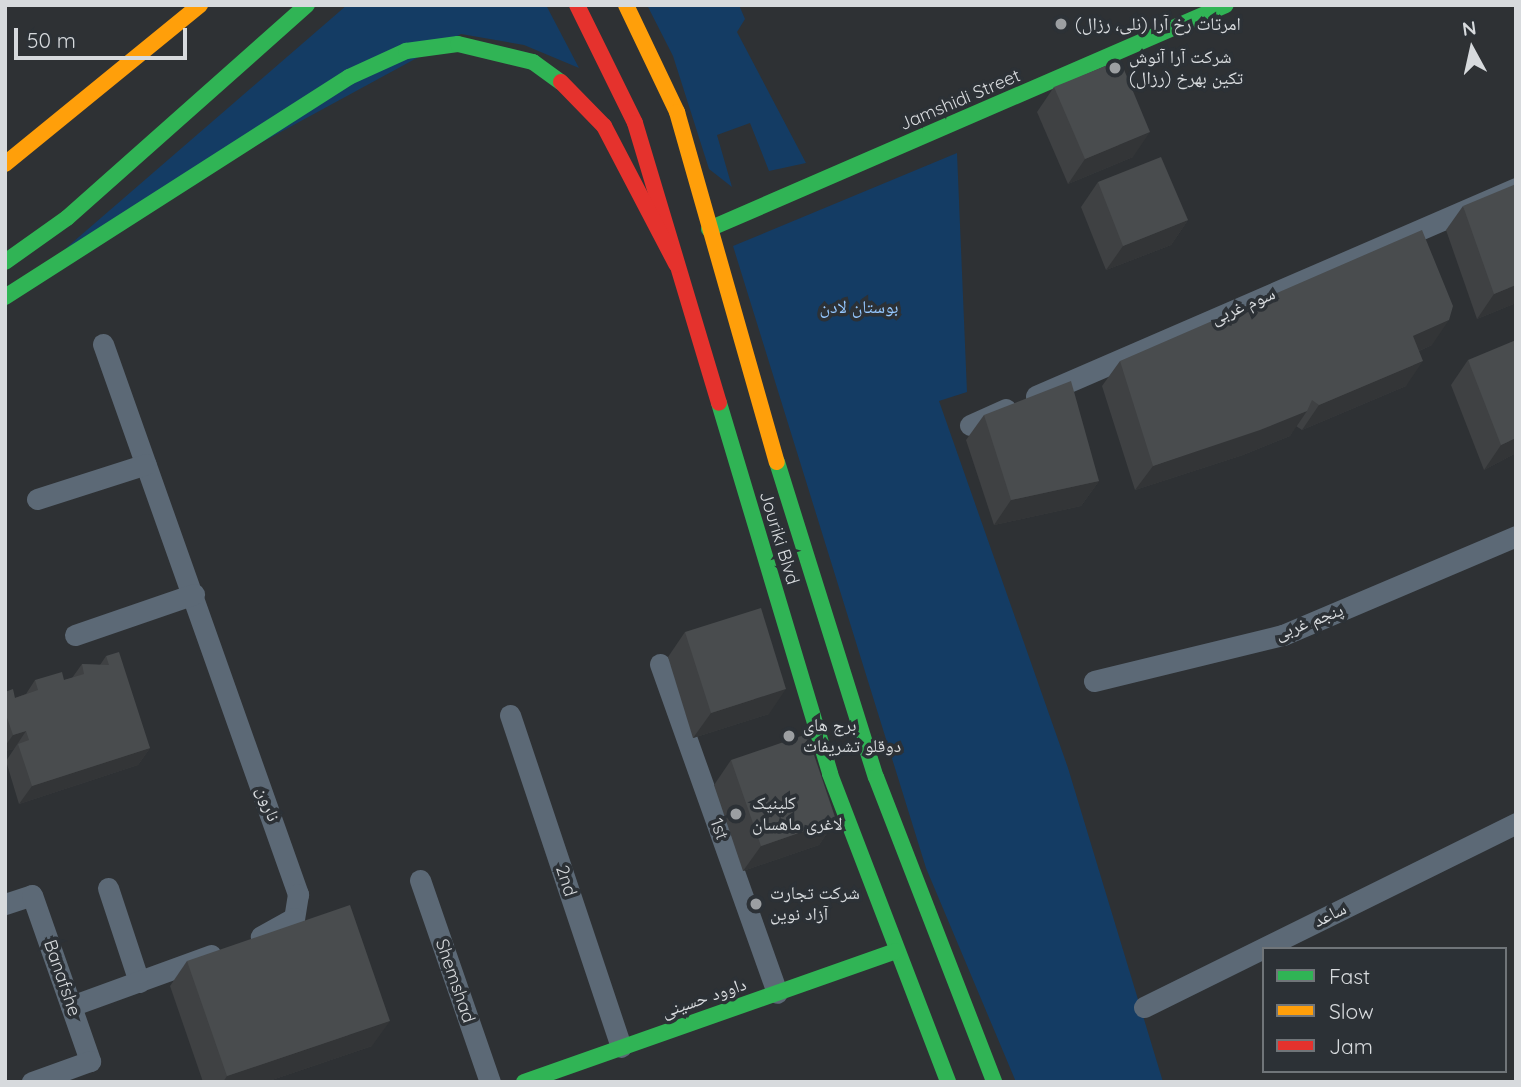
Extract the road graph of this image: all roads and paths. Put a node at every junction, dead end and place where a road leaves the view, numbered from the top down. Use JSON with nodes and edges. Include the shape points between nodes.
{"nodes":[{"id":1,"x":200,"y":5,"type":"edge"},
{"id":2,"x":307,"y":5,"type":"edge"},
{"id":3,"x":577,"y":5,"type":"edge"},
{"id":4,"x":626,"y":5,"type":"edge"},
{"id":5,"x":1226,"y":5,"type":"edge"},
{"id":6,"x":156,"y":15,"type":"dead end"},
{"id":7,"x":99,"y":86,"type":"junction"},
{"id":8,"x":5,"y":164,"type":"edge"},
{"id":9,"x":1516,"y":188,"type":"edge"},
{"id":10,"x":709,"y":229,"type":"junction"},
{"id":11,"x":5,"y":262,"type":"edge"},
{"id":12,"x":676,"y":264,"type":"junction"},
{"id":13,"x":5,"y":297,"type":"edge"},
{"id":14,"x":103,"y":344,"type":"dead end"},
{"id":15,"x":970,"y":425,"type":"dead end"},
{"id":16,"x":146,"y":464,"type":"junction"},
{"id":17,"x":37,"y":499,"type":"dead end"},
{"id":18,"x":1516,"y":536,"type":"edge"},
{"id":19,"x":194,"y":594,"type":"junction"},
{"id":20,"x":75,"y":635,"type":"dead end"},
{"id":21,"x":660,"y":664,"type":"dead end"},
{"id":22,"x":1094,"y":681,"type":"dead end"},
{"id":23,"x":510,"y":715,"type":"dead end"},
{"id":24,"x":830,"y":774,"type":"junction"},
{"id":25,"x":876,"y":777,"type":"junction"},
{"id":26,"x":1516,"y":822,"type":"edge"},
{"id":27,"x":420,"y":880,"type":"dead end"},
{"id":28,"x":108,"y":888,"type":"dead end"},
{"id":29,"x":5,"y":904,"type":"edge"},
{"id":30,"x":1265,"y":947,"type":"edge"},
{"id":31,"x":1262,"y":948,"type":"edge"},
{"id":32,"x":896,"y":951,"type":"junction"},
{"id":33,"x":139,"y":982,"type":"junction"},
{"id":34,"x":777,"y":993,"type":"junction"},
{"id":35,"x":71,"y":1006,"type":"junction"},
{"id":36,"x":1144,"y":1007,"type":"dead end"},
{"id":37,"x":621,"y":1047,"type":"junction"},
{"id":38,"x":32,"y":1082,"type":"edge"},
{"id":39,"x":490,"y":1082,"type":"edge"},
{"id":40,"x":524,"y":1082,"type":"edge"},
{"id":41,"x":948,"y":1082,"type":"edge"},
{"id":42,"x":993,"y":1082,"type":"edge"}],
"edges":[{"from":1,"to":7,"type":"main road"},
{"from":2,"to":11,"type":"main road","via":[[67,218]]},
{"from":3,"to":12,"type":"main road","name":"Jouriki Blvd","via":[[635,123]]},
{"from":4,"to":10,"type":"main road","name":"Jouriki Blvd","via":[[677,112]]},
{"from":5,"to":10,"type":"main road","name":"Jamshidi Street"},
{"from":6,"to":7,"type":"main road"},
{"from":7,"to":8,"type":"main road"},
{"from":9,"to":15,"type":"street","name":"سوم غربی"},
{"from":10,"to":25,"type":"main road","name":"Jouriki Blvd","via":[[815,594]]},
{"from":12,"to":13,"type":"main road","via":[[604,126],[580,95],[533,62],[458,44],[406,51],[349,77],[65,264]]},
{"from":12,"to":24,"type":"main road","name":"Jouriki Blvd"},
{"from":14,"to":16,"type":"street","name":"نارون"},
{"from":16,"to":17,"type":"street"},
{"from":16,"to":19,"type":"street","name":"نارون"},
{"from":18,"to":22,"type":"street","name":"پنجم غربی","via":[[1283,635]]},
{"from":19,"to":20,"type":"street"},
{"from":19,"to":33,"type":"street","name":"نارون","via":[[298,906],[285,927]]},
{"from":21,"to":34,"type":"street","name":"1st"},
{"from":23,"to":37,"type":"street","name":"2nd"},
{"from":24,"to":25,"type":"main road"},
{"from":24,"to":32,"type":"main road","name":"Jouriki Blvd"},
{"from":25,"to":42,"type":"main road","name":"Jouriki Blvd"},
{"from":26,"to":30,"type":"street","name":"ساعد"},
{"from":27,"to":39,"type":"street","name":"Shemshad"},
{"from":28,"to":33,"type":"street"},
{"from":29,"to":35,"type":"street","name":"Banafshe","via":[[32,895]]},
{"from":31,"to":36,"type":"street","name":"ساعد"},
{"from":32,"to":34,"type":"main road","name":"داوود حسینی"},
{"from":32,"to":41,"type":"main road","name":"Jouriki Blvd"},
{"from":33,"to":35,"type":"street","name":"نارون"},
{"from":34,"to":37,"type":"main road","name":"داوود حسینی"},
{"from":35,"to":38,"type":"street","name":"Banafshe","via":[[90,1061]]},
{"from":37,"to":40,"type":"main road","name":"داوود حسینی"}]}
